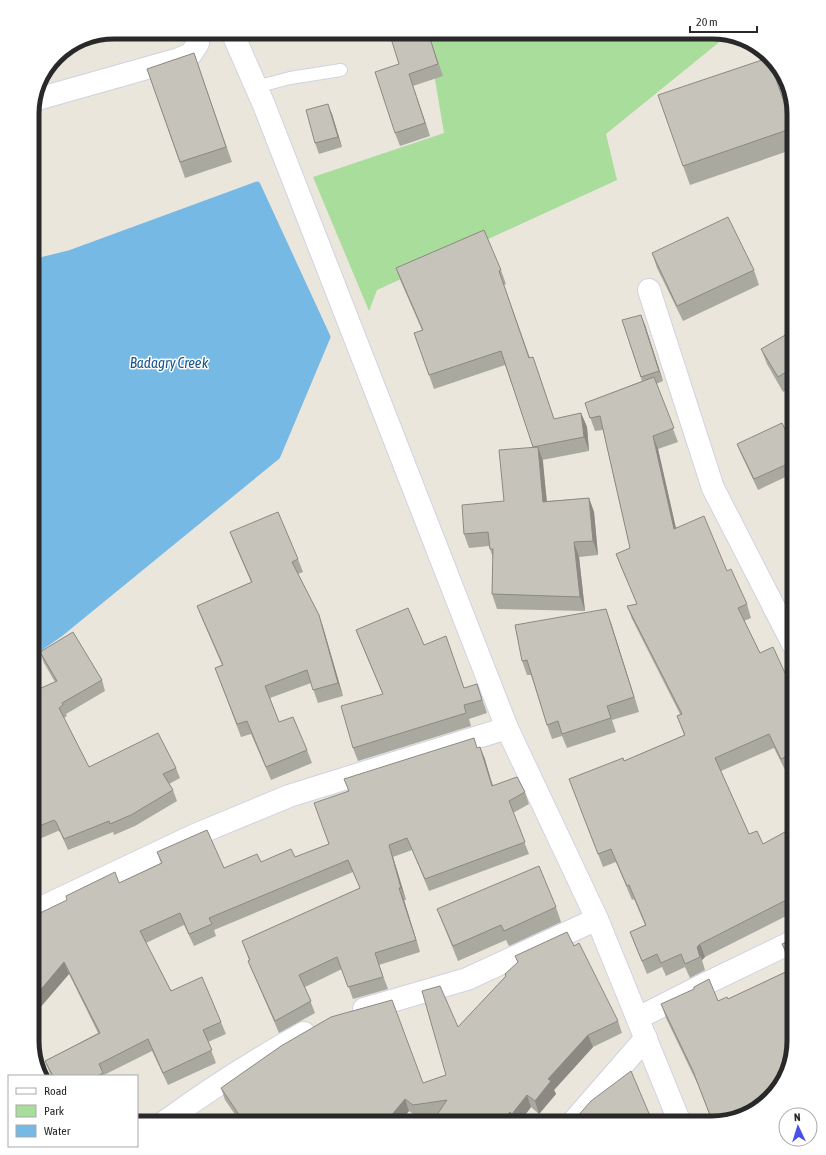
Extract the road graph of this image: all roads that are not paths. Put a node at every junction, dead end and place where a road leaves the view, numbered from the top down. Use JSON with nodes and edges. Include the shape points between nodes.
{"nodes":[{"id":1,"x":197,"y":39,"type":"edge"},
{"id":2,"x":235,"y":39,"type":"edge"},
{"id":3,"x":341,"y":70,"type":"dead end"},
{"id":4,"x":256,"y":86,"type":"junction"},
{"id":5,"x":41,"y":98,"type":"edge"},
{"id":6,"x":648,"y":290,"type":"dead end"},
{"id":7,"x":787,"y":632,"type":"edge"},
{"id":8,"x":507,"y":728,"type":"junction"},
{"id":9,"x":39,"y":909,"type":"edge"},
{"id":10,"x":597,"y":919,"type":"junction"},
{"id":11,"x":787,"y":944,"type":"edge"},
{"id":12,"x":346,"y":1014,"type":"edge"},
{"id":13,"x":324,"y":1022,"type":"edge"},
{"id":14,"x":642,"y":1028,"type":"junction"},
{"id":15,"x":172,"y":1116,"type":"edge"},
{"id":16,"x":577,"y":1116,"type":"edge"},
{"id":17,"x":677,"y":1116,"type":"edge"}],
"edges":[{"from":1,"to":5,"type":"street","via":[[198,43],[191,54],[179,60]]},
{"from":2,"to":4,"type":"street"},
{"from":3,"to":4,"type":"lane"},
{"from":4,"to":8,"type":"street"},
{"from":6,"to":7,"type":"street","via":[[713,488]]},
{"from":8,"to":9,"type":"street","via":[[289,796],[195,835]]},
{"from":8,"to":10,"type":"street"},
{"from":10,"to":12,"type":"street","via":[[467,979]]},
{"from":10,"to":14,"type":"street"},
{"from":11,"to":14,"type":"street","via":[[703,984]]},
{"from":13,"to":15,"type":"street","via":[[259,1059]]},
{"from":14,"to":16,"type":"street"},
{"from":14,"to":17,"type":"street"}]}
